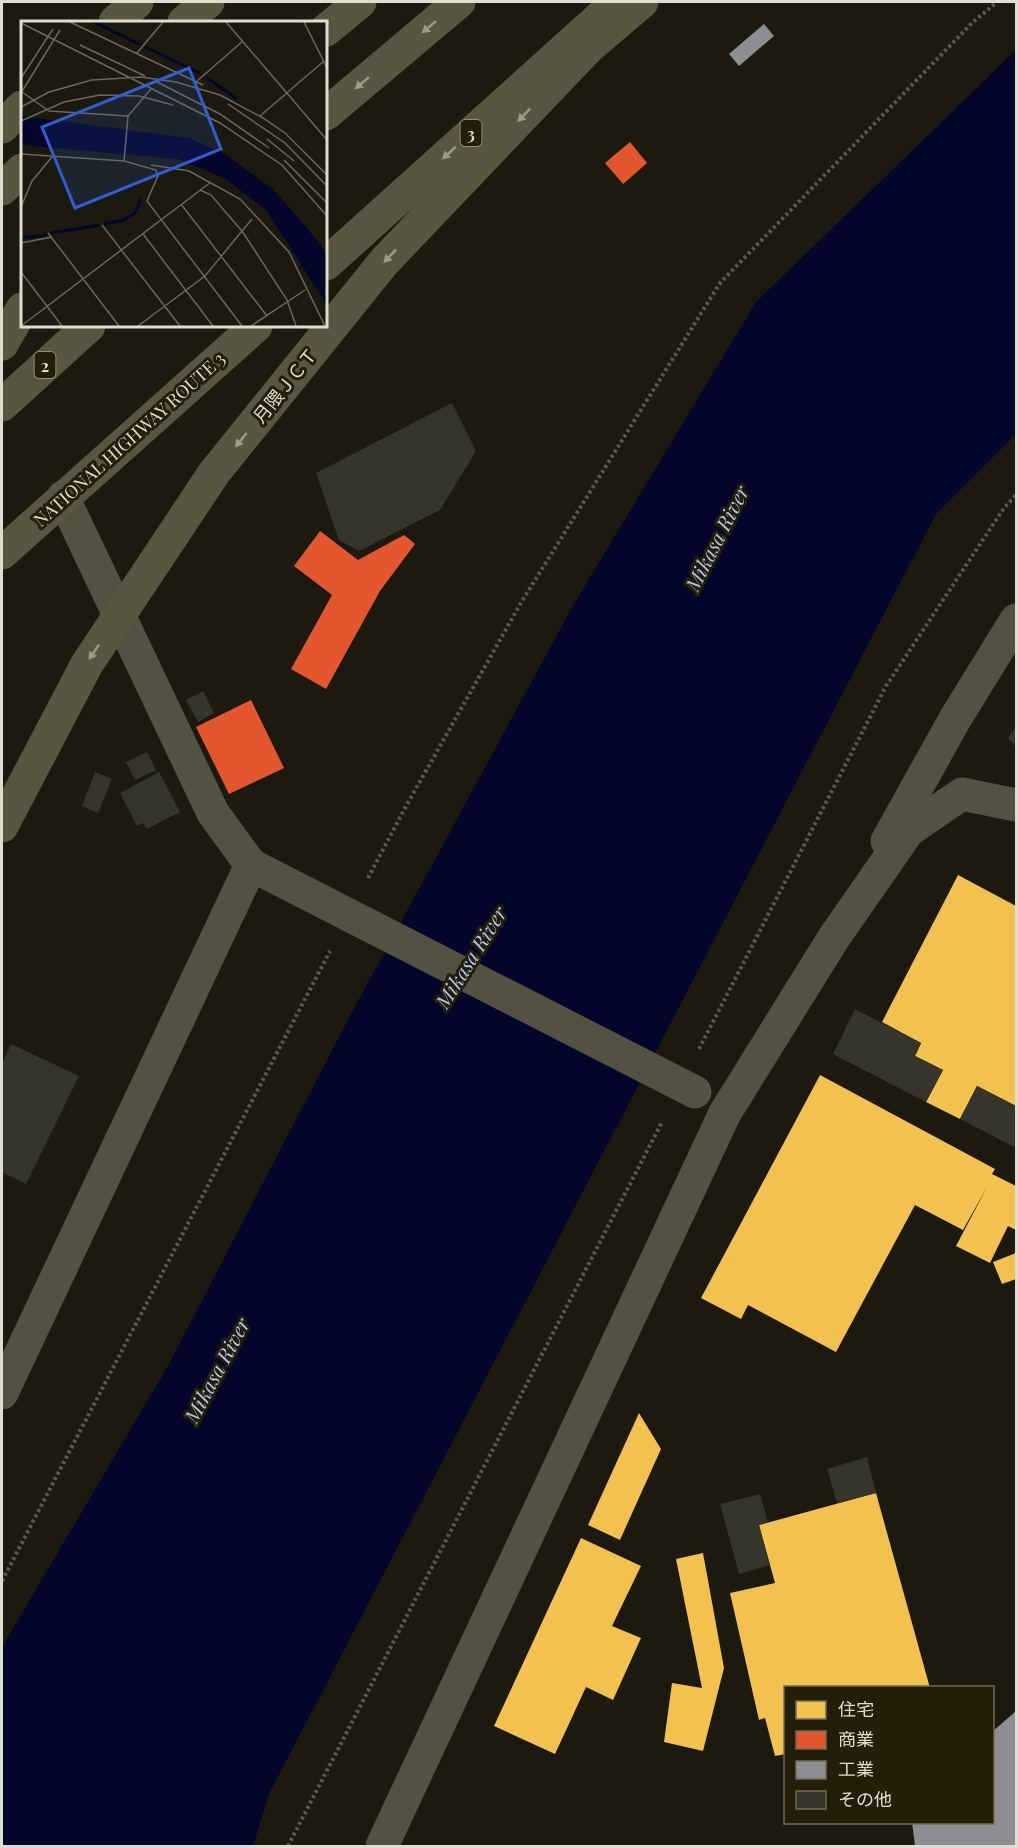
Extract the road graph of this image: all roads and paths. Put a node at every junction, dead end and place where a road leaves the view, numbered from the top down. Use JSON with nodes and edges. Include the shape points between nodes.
{"nodes":[{"id":1,"x":137,"y":2,"type":"edge"},
{"id":2,"x":234,"y":2,"type":"edge"},
{"id":3,"x":359,"y":2,"type":"edge"},
{"id":4,"x":459,"y":2,"type":"edge"},
{"id":5,"x":617,"y":2,"type":"edge"},
{"id":6,"x":642,"y":2,"type":"edge"},
{"id":7,"x":997,"y":2,"type":"edge"},
{"id":8,"x":202,"y":14,"type":"edge"},
{"id":9,"x":116,"y":21,"type":"edge"},
{"id":10,"x":327,"y":29,"type":"edge"},
{"id":11,"x":21,"y":108,"type":"edge"},
{"id":12,"x":327,"y":113,"type":"edge"},
{"id":13,"x":2,"y":127,"type":"edge"},
{"id":14,"x":21,"y":171,"type":"edge"},
{"id":15,"x":2,"y":189,"type":"edge"},
{"id":16,"x":327,"y":263,"type":"edge"},
{"id":17,"x":21,"y":301,"type":"edge"},
{"id":18,"x":21,"y":311,"type":"edge"},
{"id":19,"x":2,"y":319,"type":"edge"},
{"id":20,"x":88,"y":327,"type":"edge"},
{"id":21,"x":255,"y":327,"type":"edge"},
{"id":22,"x":2,"y":344,"type":"edge"},
{"id":23,"x":2,"y":405,"type":"edge"},
{"id":24,"x":1017,"y":495,"type":"edge"},
{"id":25,"x":63,"y":497,"type":"junction"},
{"id":26,"x":2,"y":553,"type":"edge"},
{"id":27,"x":1017,"y":620,"type":"edge"},
{"id":28,"x":1017,"y":805,"type":"edge"},
{"id":29,"x":2,"y":826,"type":"edge"},
{"id":30,"x":251,"y":865,"type":"junction"},
{"id":31,"x":366,"y":882,"type":"dead end"},
{"id":32,"x":833,"y":939,"type":"junction"},
{"id":33,"x":333,"y":945,"type":"dead end"},
{"id":34,"x":694,"y":1059,"type":"dead end"},
{"id":35,"x":667,"y":1112,"type":"dead end"},
{"id":36,"x":725,"y":1113,"type":"junction"},
{"id":37,"x":2,"y":1393,"type":"edge"},
{"id":38,"x":2,"y":1581,"type":"edge"},
{"id":39,"x":288,"y":1846,"type":"edge"},
{"id":40,"x":382,"y":1846,"type":"edge"}],
"edges":[{"from":1,"to":9,"type":"highway"},
{"from":2,"to":8,"type":"highway"},
{"from":3,"to":10,"type":"highway"},
{"from":4,"to":12,"type":"highway","one_way":true},
{"from":5,"to":16,"type":"highway","number":"3","one_way":true},
{"from":6,"to":29,"type":"highway","name":"月隈ＪＣＴ","one_way":true,"bridge":true,"via":[[588,48],[384,262],[214,473],[87,664]]},
{"from":7,"to":31,"type":"path","via":[[973,22],[720,284],[522,601]]},
{"from":11,"to":13,"type":"highway"},
{"from":14,"to":15,"type":"highway"},
{"from":17,"to":19,"type":"highway"},
{"from":18,"to":22,"type":"highway"},
{"from":20,"to":23,"type":"highway","number":"2"},
{"from":21,"to":25,"type":"highway","name":"NATIONAL HIGHWAY ROUTE 3"},
{"from":24,"to":34,"type":"path","via":[[1004,508],[886,686]]},
{"from":25,"to":26,"type":"highway","name":"NATIONAL HIGHWAY ROUTE 3"},
{"from":25,"to":30,"type":"street","via":[[213,813]]},
{"from":27,"to":32,"type":"street","via":[[955,719]]},
{"from":28,"to":32,"type":"street","via":[[962,794],[908,831]]},
{"from":30,"to":36,"type":"street","bridge":true,"via":[[695,1092]]},
{"from":30,"to":37,"type":"street"},
{"from":32,"to":36,"type":"street"},
{"from":33,"to":38,"type":"path"},
{"from":35,"to":39,"type":"path"},
{"from":36,"to":40,"type":"street"}]}
